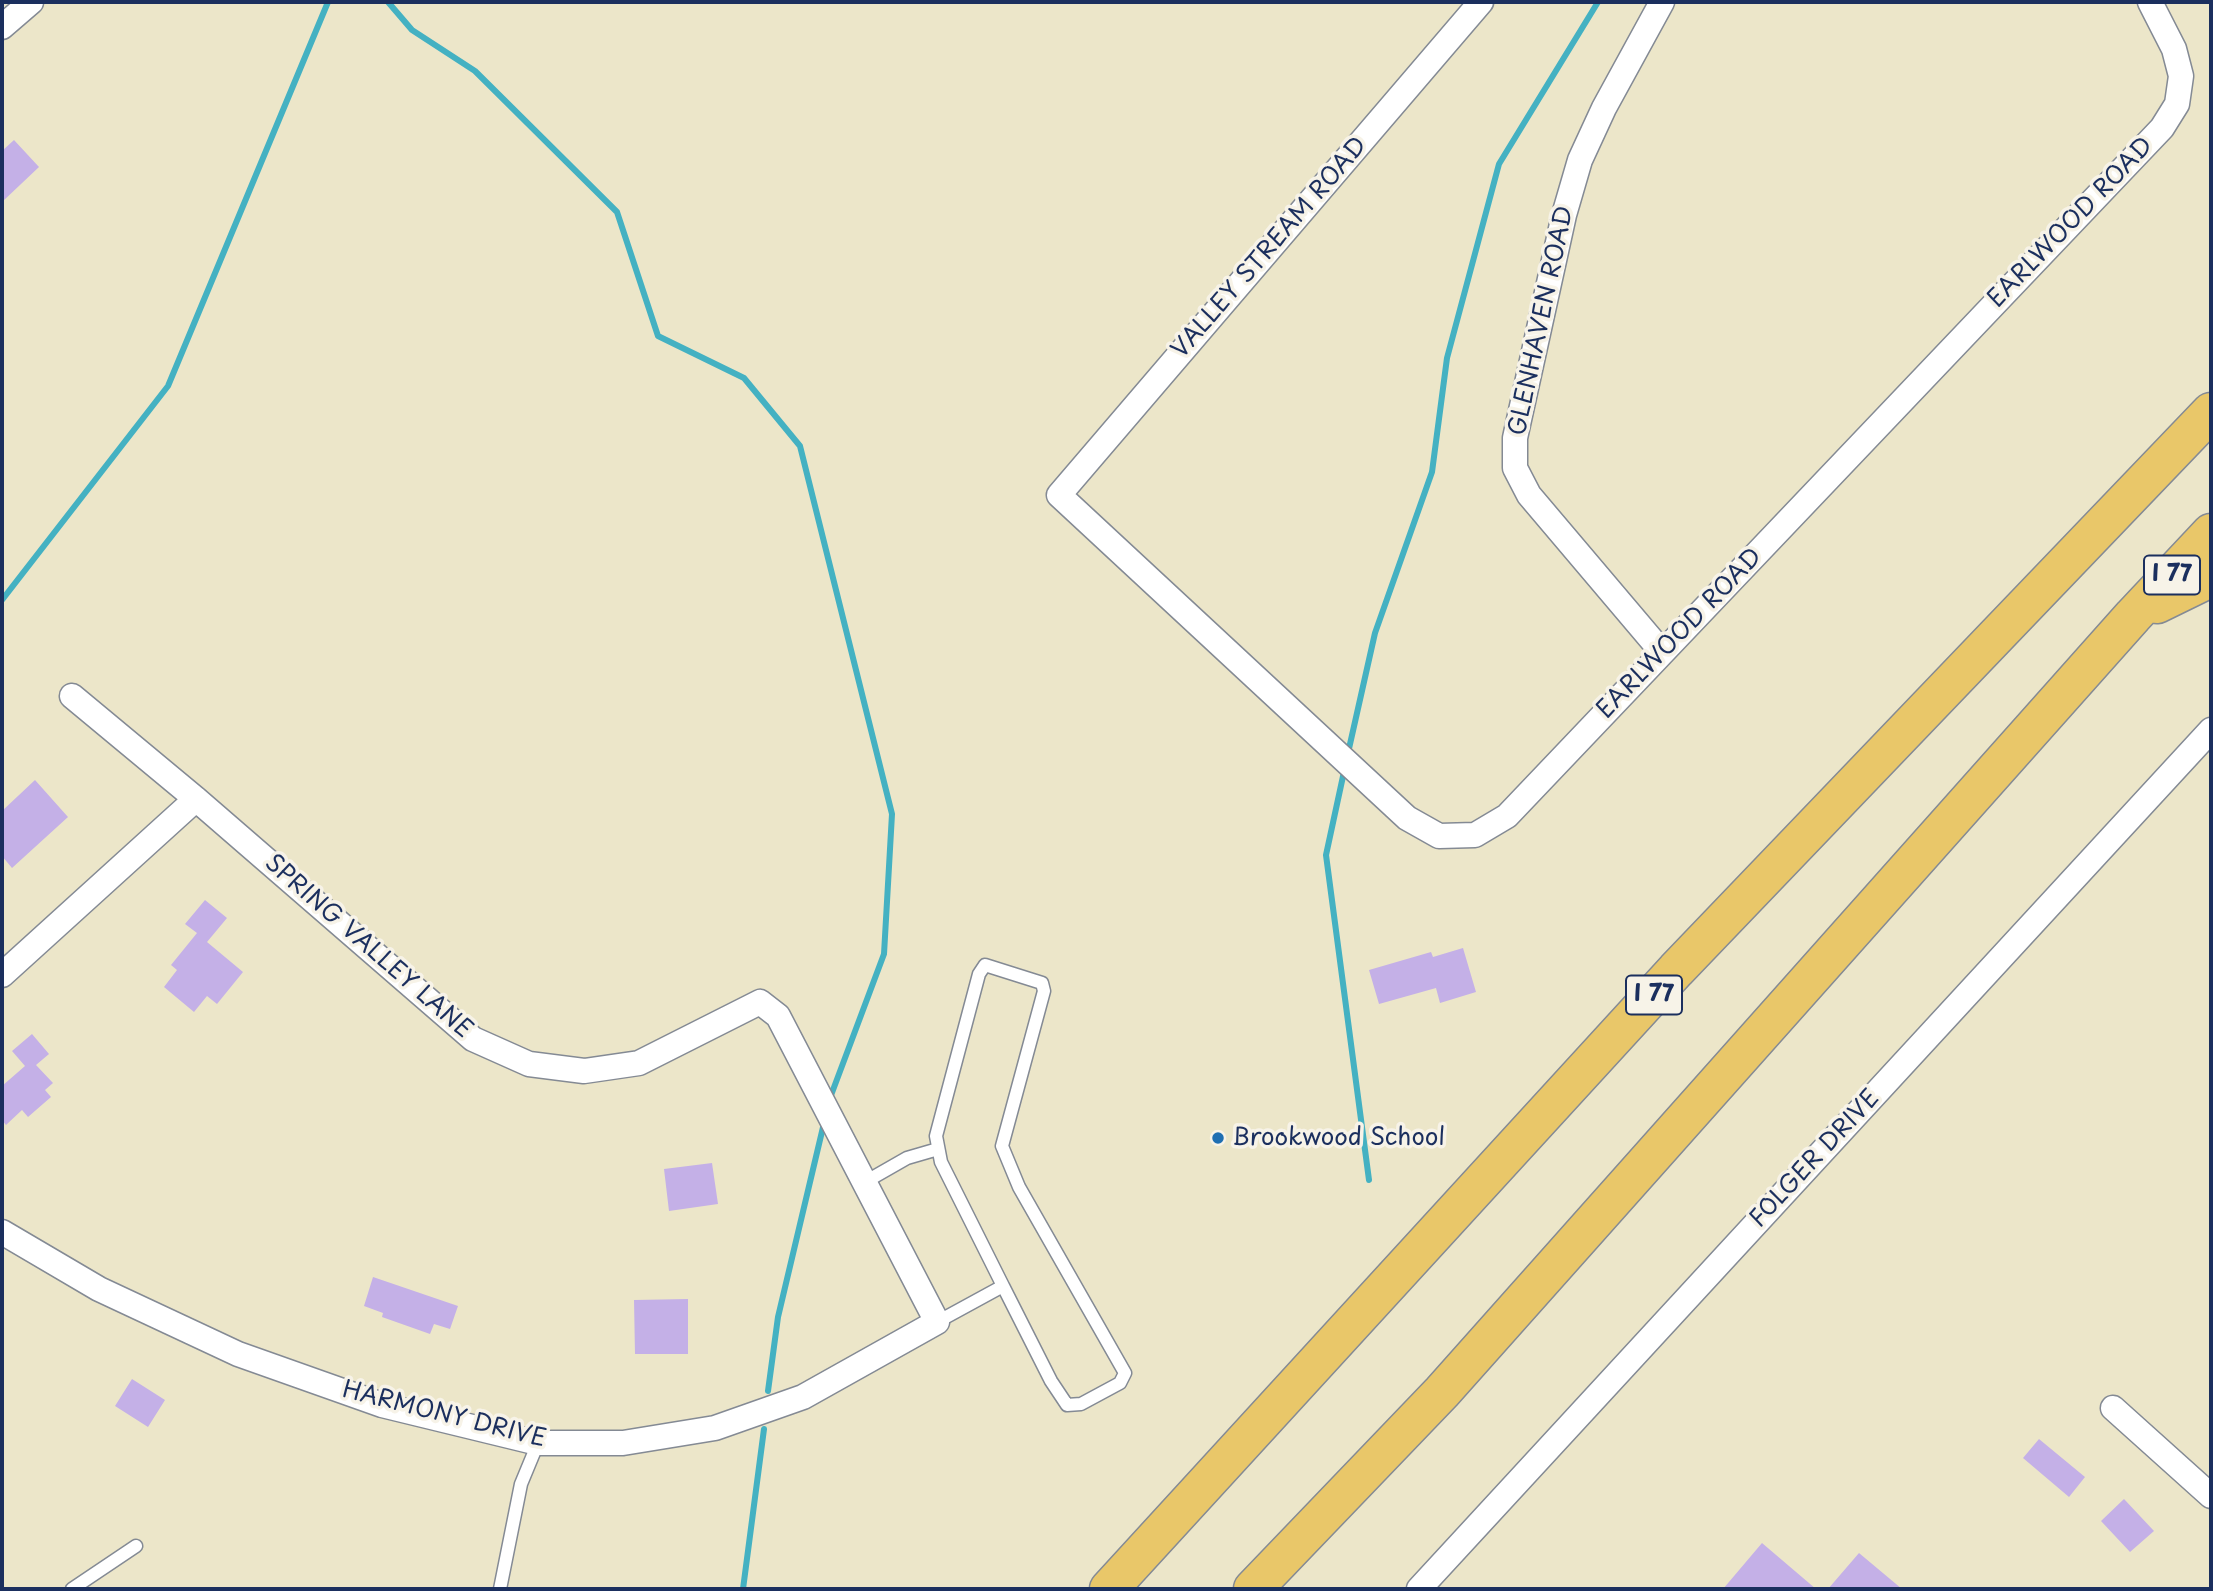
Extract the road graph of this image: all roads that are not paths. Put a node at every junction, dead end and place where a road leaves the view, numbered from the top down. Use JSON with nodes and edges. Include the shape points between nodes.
{"nodes":[{"id":1,"x":31,"y":2,"type":"edge"},
{"id":2,"x":1481,"y":2,"type":"edge"},
{"id":3,"x":1662,"y":2,"type":"edge"},
{"id":4,"x":2150,"y":2,"type":"edge"},
{"id":5,"x":2,"y":27,"type":"edge"},
{"id":6,"x":2211,"y":412,"type":"edge"},
{"id":7,"x":1059,"y":495,"type":"joint"},
{"id":8,"x":2211,"y":533,"type":"edge"},
{"id":9,"x":2211,"y":573,"type":"edge"},
{"id":10,"x":2133,"y":616,"type":"junction"},
{"id":11,"x":1662,"y":652,"type":"junction"},
{"id":12,"x":72,"y":696,"type":"dead end"},
{"id":13,"x":2211,"y":730,"type":"edge"},
{"id":14,"x":196,"y":799,"type":"junction"},
{"id":15,"x":2,"y":975,"type":"edge"},
{"id":16,"x":938,"y":1149,"type":"junction"},
{"id":17,"x":864,"y":1182,"type":"junction"},
{"id":18,"x":2,"y":1232,"type":"edge"},
{"id":19,"x":1003,"y":1286,"type":"junction"},
{"id":20,"x":937,"y":1322,"type":"junction"},
{"id":21,"x":2113,"y":1408,"type":"dead end"},
{"id":22,"x":538,"y":1443,"type":"junction"},
{"id":23,"x":2211,"y":1496,"type":"edge"},
{"id":24,"x":136,"y":1546,"type":"dead end"},
{"id":25,"x":72,"y":1589,"type":"edge"},
{"id":26,"x":500,"y":1589,"type":"edge"},
{"id":27,"x":1109,"y":1589,"type":"edge"},
{"id":28,"x":1253,"y":1589,"type":"edge"},
{"id":29,"x":1419,"y":1589,"type":"edge"}],
"edges":[{"from":1,"to":5,"type":"street"},
{"from":2,"to":7,"type":"street","name":"VALLEY STREAM ROAD"},
{"from":3,"to":11,"type":"street","name":"GLENHAVEN ROAD","via":[[1580,160],[1563,215],[1515,449],[1515,468],[1529,495]]},
{"from":4,"to":11,"type":"street","name":"EARLWOOD ROAD","via":[[2174,49],[2181,76],[2177,104],[2162,128]]},
{"from":6,"to":27,"type":"highway","number":"I 77","via":[[1676,970]]},
{"from":7,"to":11,"type":"street","name":"EARLWOOD ROAD","via":[[1407,818],[1439,836],[1475,835],[1507,816]]},
{"from":8,"to":10,"type":"highway","number":"I 77"},
{"from":9,"to":10,"type":"highway","via":[[2202,582]]},
{"from":10,"to":28,"type":"highway","number":"I 77","via":[[1442,1392]]},
{"from":12,"to":14,"type":"street"},
{"from":13,"to":29,"type":"street","name":"FOLGER DRIVE"},
{"from":14,"to":15,"type":"street"},
{"from":14,"to":17,"type":"street","name":"SPRING VALLEY LANE","via":[[473,1039],[529,1064],[584,1071],[639,1063],[760,1002],[778,1016]]},
{"from":16,"to":17,"type":"lane","via":[[907,1158]]},
{"from":16,"to":19,"type":"lane","via":[[968,1221]]},
{"from":16,"to":19,"type":"lane","via":[[936,1136],[979,974],[985,965],[1042,983],[1044,991],[1002,1146],[1019,1187],[1125,1373],[1121,1383],[1081,1404],[1067,1405]]},
{"from":17,"to":20,"type":"street","name":"SPRING VALLEY LANE"},
{"from":18,"to":22,"type":"street","name":"HARMONY DRIVE","via":[[99,1289],[238,1354],[382,1405]]},
{"from":19,"to":20,"type":"lane"},
{"from":20,"to":22,"type":"street","name":"HARMONY DRIVE","via":[[803,1397],[715,1428],[623,1443]]},
{"from":21,"to":23,"type":"street"},
{"from":22,"to":26,"type":"lane","via":[[522,1485]]},
{"from":24,"to":25,"type":"lane"}]}
